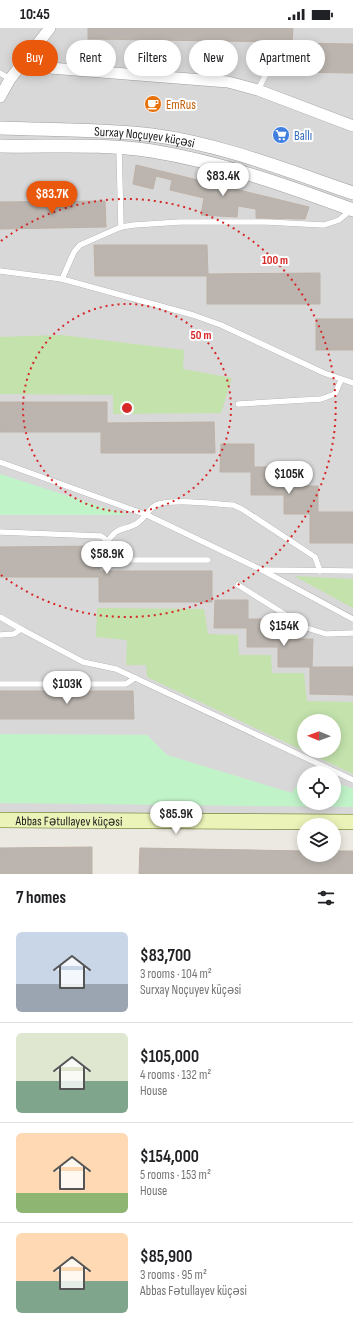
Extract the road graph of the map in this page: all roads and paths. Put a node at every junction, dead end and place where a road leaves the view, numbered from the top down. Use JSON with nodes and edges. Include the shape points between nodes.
{"nodes":[{"id":1,"x":50,"y":28,"type":"edge"},
{"id":2,"x":41,"y":40,"type":"edge"},
{"id":3,"x":58,"y":69,"type":"edge"},
{"id":4,"x":0,"y":73,"type":"edge"},
{"id":5,"x":13,"y":76,"type":"edge"},
{"id":6,"x":265,"y":76,"type":"edge"},
{"id":7,"x":10,"y":80,"type":"junction"},
{"id":8,"x":258,"y":90,"type":"junction"},
{"id":9,"x":0,"y":97,"type":"edge"},
{"id":10,"x":353,"y":126,"type":"edge"},
{"id":11,"x":0,"y":128,"type":"edge"},
{"id":12,"x":0,"y":146,"type":"edge"},
{"id":13,"x":119,"y":148,"type":"junction"},
{"id":14,"x":353,"y":194,"type":"edge"},
{"id":15,"x":353,"y":208,"type":"edge"},
{"id":16,"x":121,"y":227,"type":"junction"},
{"id":17,"x":0,"y":271,"type":"edge"},
{"id":18,"x":62,"y":279,"type":"junction"},
{"id":19,"x":341,"y":380,"type":"junction"},
{"id":20,"x":353,"y":383,"type":"edge"},
{"id":21,"x":238,"y":404,"type":"dead end"},
{"id":22,"x":0,"y":462,"type":"edge"},
{"id":23,"x":147,"y":515,"type":"junction"},
{"id":24,"x":0,"y":532,"type":"edge"},
{"id":25,"x":108,"y":541,"type":"junction"},
{"id":26,"x":208,"y":560,"type":"dead end"},
{"id":27,"x":262,"y":570,"type":"junction"},
{"id":28,"x":320,"y":571,"type":"junction"},
{"id":29,"x":353,"y":571,"type":"edge"},
{"id":30,"x":238,"y":585,"type":"dead end"},
{"id":31,"x":0,"y":617,"type":"edge"},
{"id":32,"x":353,"y":618,"type":"edge"},
{"id":33,"x":21,"y":629,"type":"junction"},
{"id":34,"x":353,"y":633,"type":"edge"},
{"id":35,"x":0,"y":635,"type":"edge"},
{"id":36,"x":134,"y":678,"type":"junction"},
{"id":37,"x":0,"y":684,"type":"edge"},
{"id":38,"x":353,"y":780,"type":"edge"},
{"id":39,"x":0,"y":820,"type":"edge"},
{"id":40,"x":353,"y":822,"type":"edge"}],
"edges":[{"from":1,"to":2,"type":"street"},
{"from":3,"to":8,"type":"street","via":[[228,82]]},
{"from":4,"to":7,"type":"lane"},
{"from":5,"to":7,"type":"street"},
{"from":6,"to":8,"type":"lane"},
{"from":7,"to":9,"type":"street"},
{"from":8,"to":10,"type":"street"},
{"from":11,"to":14,"type":"street","name":"Surxay Noçuyev küçəsi","via":[[153,135],[265,163]]},
{"from":12,"to":13,"type":"street","name":"Surxay Noçuyev küçəsi"},
{"from":13,"to":15,"type":"street","name":"Surxay Noçuyev küçəsi","via":[[172,155],[258,177]]},
{"from":13,"to":16,"type":"lane"},
{"from":15,"to":16,"type":"lane","via":[[339,220],[324,225],[180,222]]},
{"from":16,"to":18,"type":"lane","via":[[80,245],[74,252]]},
{"from":17,"to":18,"type":"lane"},
{"from":18,"to":19,"type":"lane","via":[[221,325]]},
{"from":19,"to":20,"type":"lane"},
{"from":19,"to":21,"type":"lane","via":[[335,394],[321,399]]},
{"from":22,"to":23,"type":"lane"},
{"from":23,"to":25,"type":"lane","via":[[134,526],[120,528]]},
{"from":23,"to":27,"type":"lane"},
{"from":23,"to":28,"type":"lane","via":[[153,507],[170,502],[233,505],[315,557]]},
{"from":24,"to":25,"type":"lane","via":[[96,535]]},
{"from":25,"to":26,"type":"lane","via":[[127,559]]},
{"from":27,"to":28,"type":"lane"},
{"from":27,"to":32,"type":"lane"},
{"from":28,"to":29,"type":"lane"},
{"from":30,"to":34,"type":"lane","via":[[307,628],[326,634]]},
{"from":31,"to":33,"type":"lane"},
{"from":33,"to":35,"type":"lane","via":[[14,634]]},
{"from":33,"to":36,"type":"lane","via":[[83,662],[116,669]]},
{"from":36,"to":37,"type":"lane","via":[[126,684]]},
{"from":36,"to":38,"type":"lane"},
{"from":39,"to":40,"type":"main road","name":"Abbas Fətullayev küçəsi"}]}
